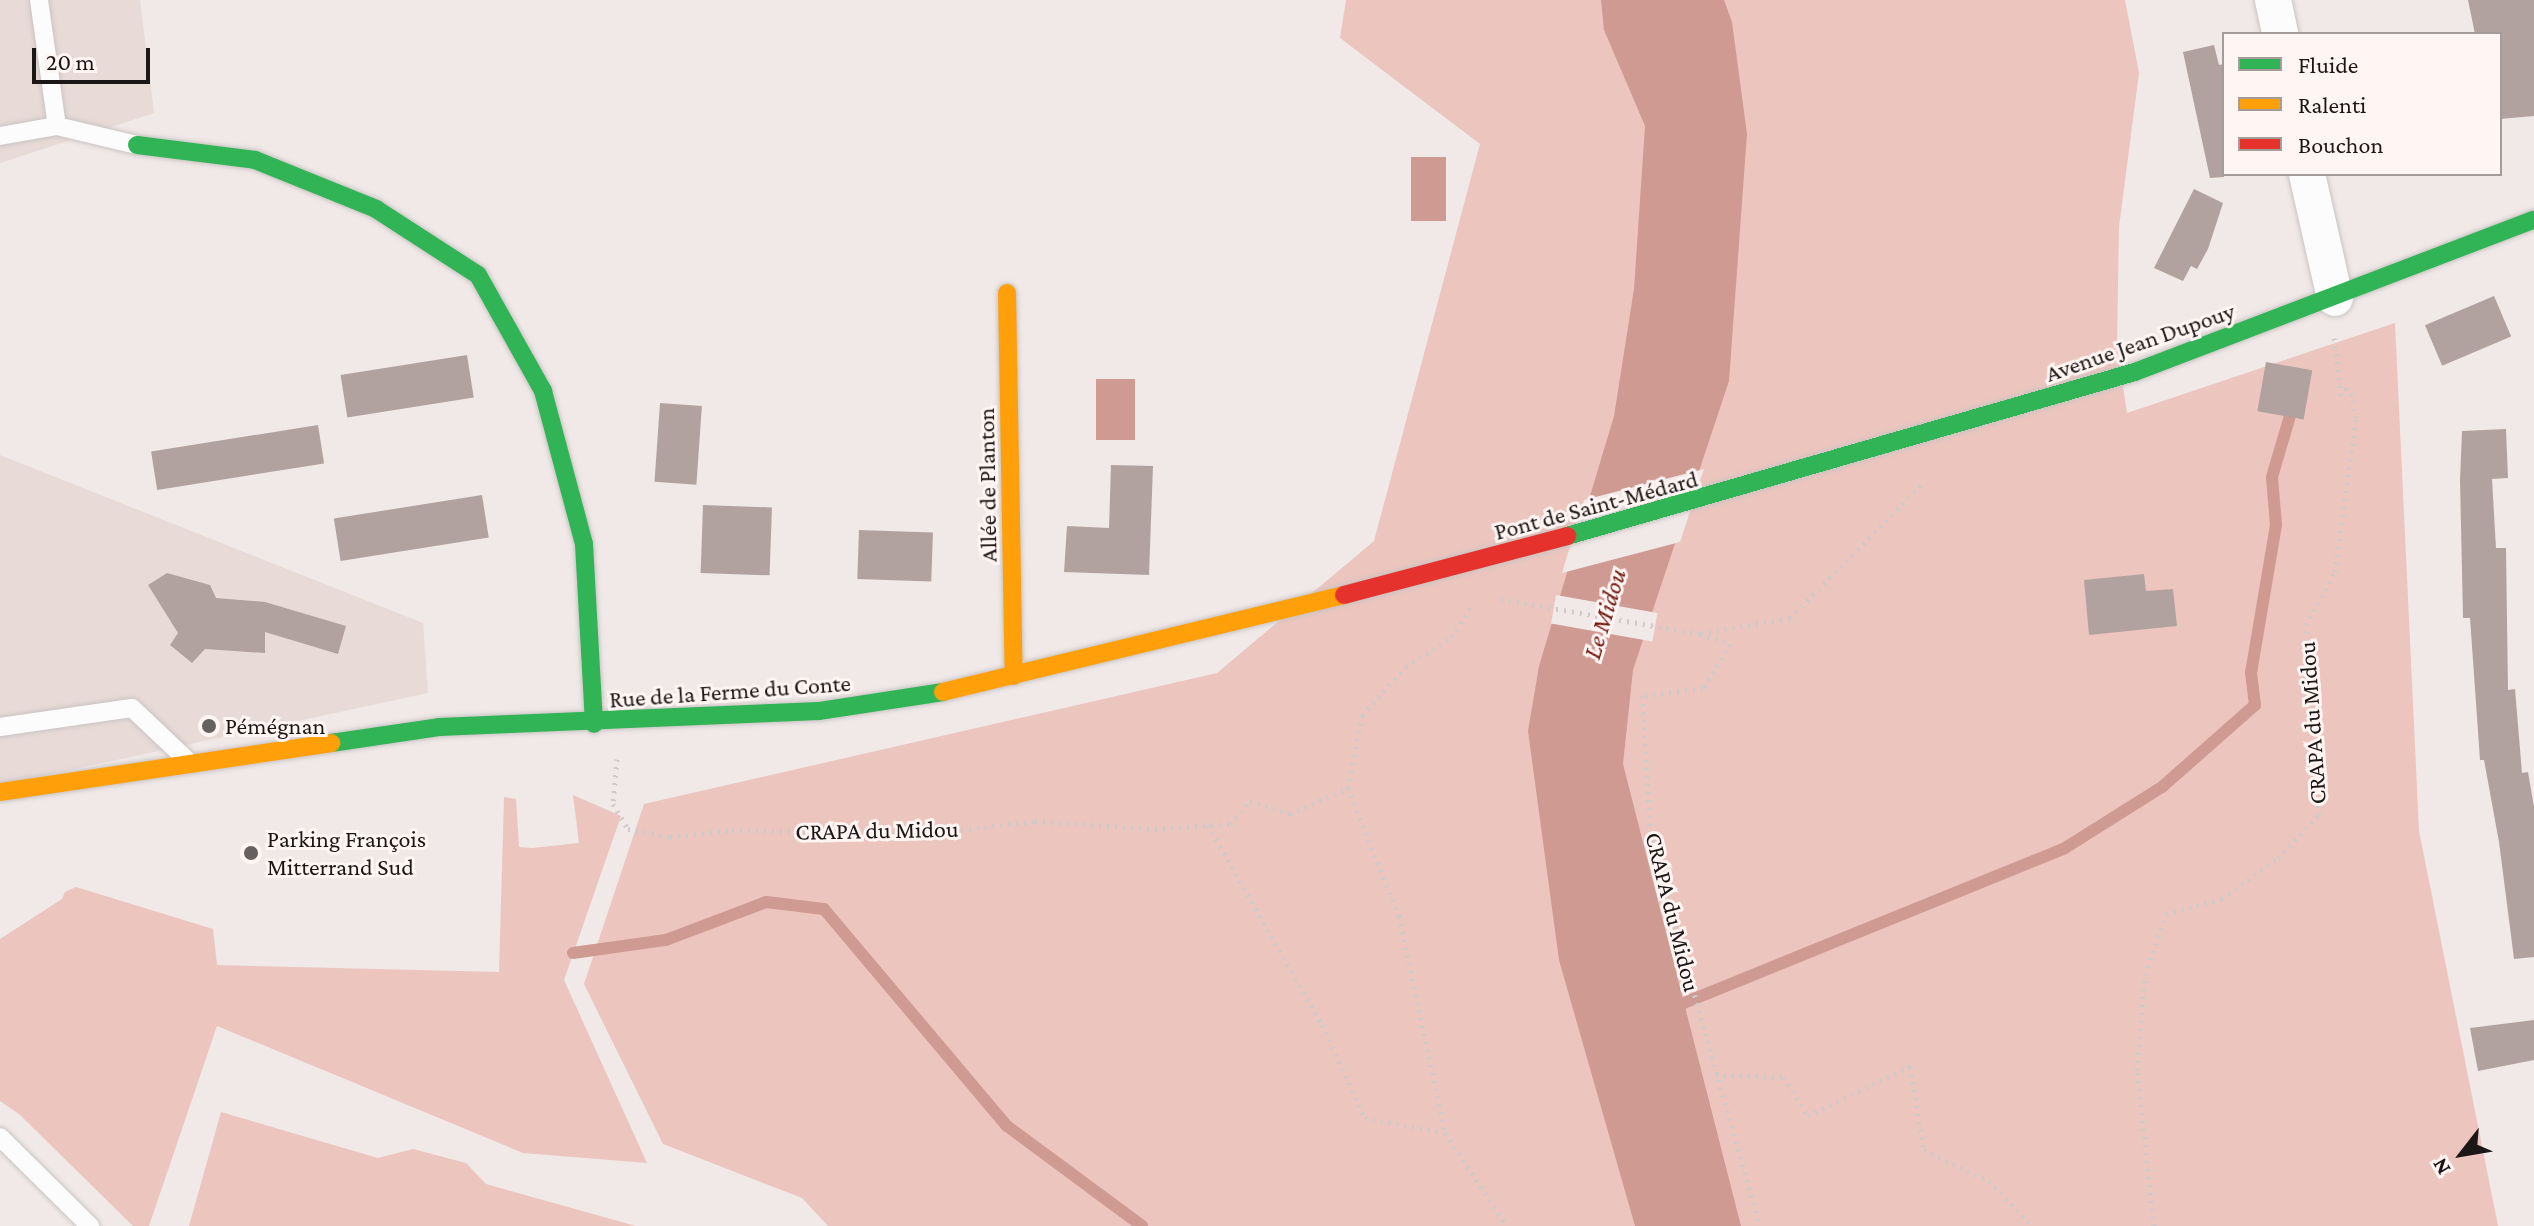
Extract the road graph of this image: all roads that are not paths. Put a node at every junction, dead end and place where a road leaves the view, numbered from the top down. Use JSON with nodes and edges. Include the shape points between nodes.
{"nodes":[{"id":1,"x":39,"y":0,"type":"edge"},
{"id":2,"x":2273,"y":0,"type":"edge"},
{"id":3,"x":2280,"y":32,"type":"edge"},
{"id":4,"x":57,"y":126,"type":"junction"},
{"id":5,"x":0,"y":136,"type":"edge"},
{"id":6,"x":137,"y":145,"type":"joint"},
{"id":7,"x":2307,"y":176,"type":"edge"},
{"id":8,"x":2534,"y":220,"type":"edge"},
{"id":9,"x":1007,"y":293,"type":"dead end"},
{"id":10,"x":2331,"y":300,"type":"junction"},
{"id":11,"x":1754,"y":487,"type":"joint"},
{"id":12,"x":1451,"y":568,"type":"joint"},
{"id":13,"x":1014,"y":676,"type":"junction"},
{"id":14,"x":594,"y":724,"type":"junction"},
{"id":15,"x":0,"y":727,"type":"edge"},
{"id":16,"x":192,"y":764,"type":"junction"},
{"id":17,"x":0,"y":792,"type":"edge"},
{"id":18,"x":0,"y":1137,"type":"edge"},
{"id":19,"x":90,"y":1226,"type":"edge"}],
"edges":[{"from":1,"to":4,"type":"lane"},
{"from":2,"to":3,"type":"street"},
{"from":4,"to":5,"type":"lane"},
{"from":4,"to":6,"type":"lane"},
{"from":6,"to":14,"type":"street","via":[[255,160],[376,209],[478,275],[543,391],[584,544]]},
{"from":7,"to":10,"type":"street"},
{"from":8,"to":10,"type":"street","name":"Avenue Jean Dupouy"},
{"from":9,"to":13,"type":"street","name":"Allée de Planton"},
{"from":10,"to":11,"type":"street","name":"Avenue Jean Dupouy","via":[[2135,372]]},
{"from":11,"to":12,"type":"street","name":"Pont de Saint-Médard"},
{"from":12,"to":13,"type":"street","name":"Rue de la Ferme du Conte"},
{"from":13,"to":14,"type":"street","name":"Rue de la Ferme du Conte","via":[[911,699],[819,711]]},
{"from":14,"to":16,"type":"street","name":"Rue de la Ferme du Conte","via":[[439,727]]},
{"from":15,"to":16,"type":"lane","via":[[132,708]]},
{"from":16,"to":17,"type":"street","name":"Rue de la Ferme du Conte"},
{"from":18,"to":19,"type":"lane"}]}
